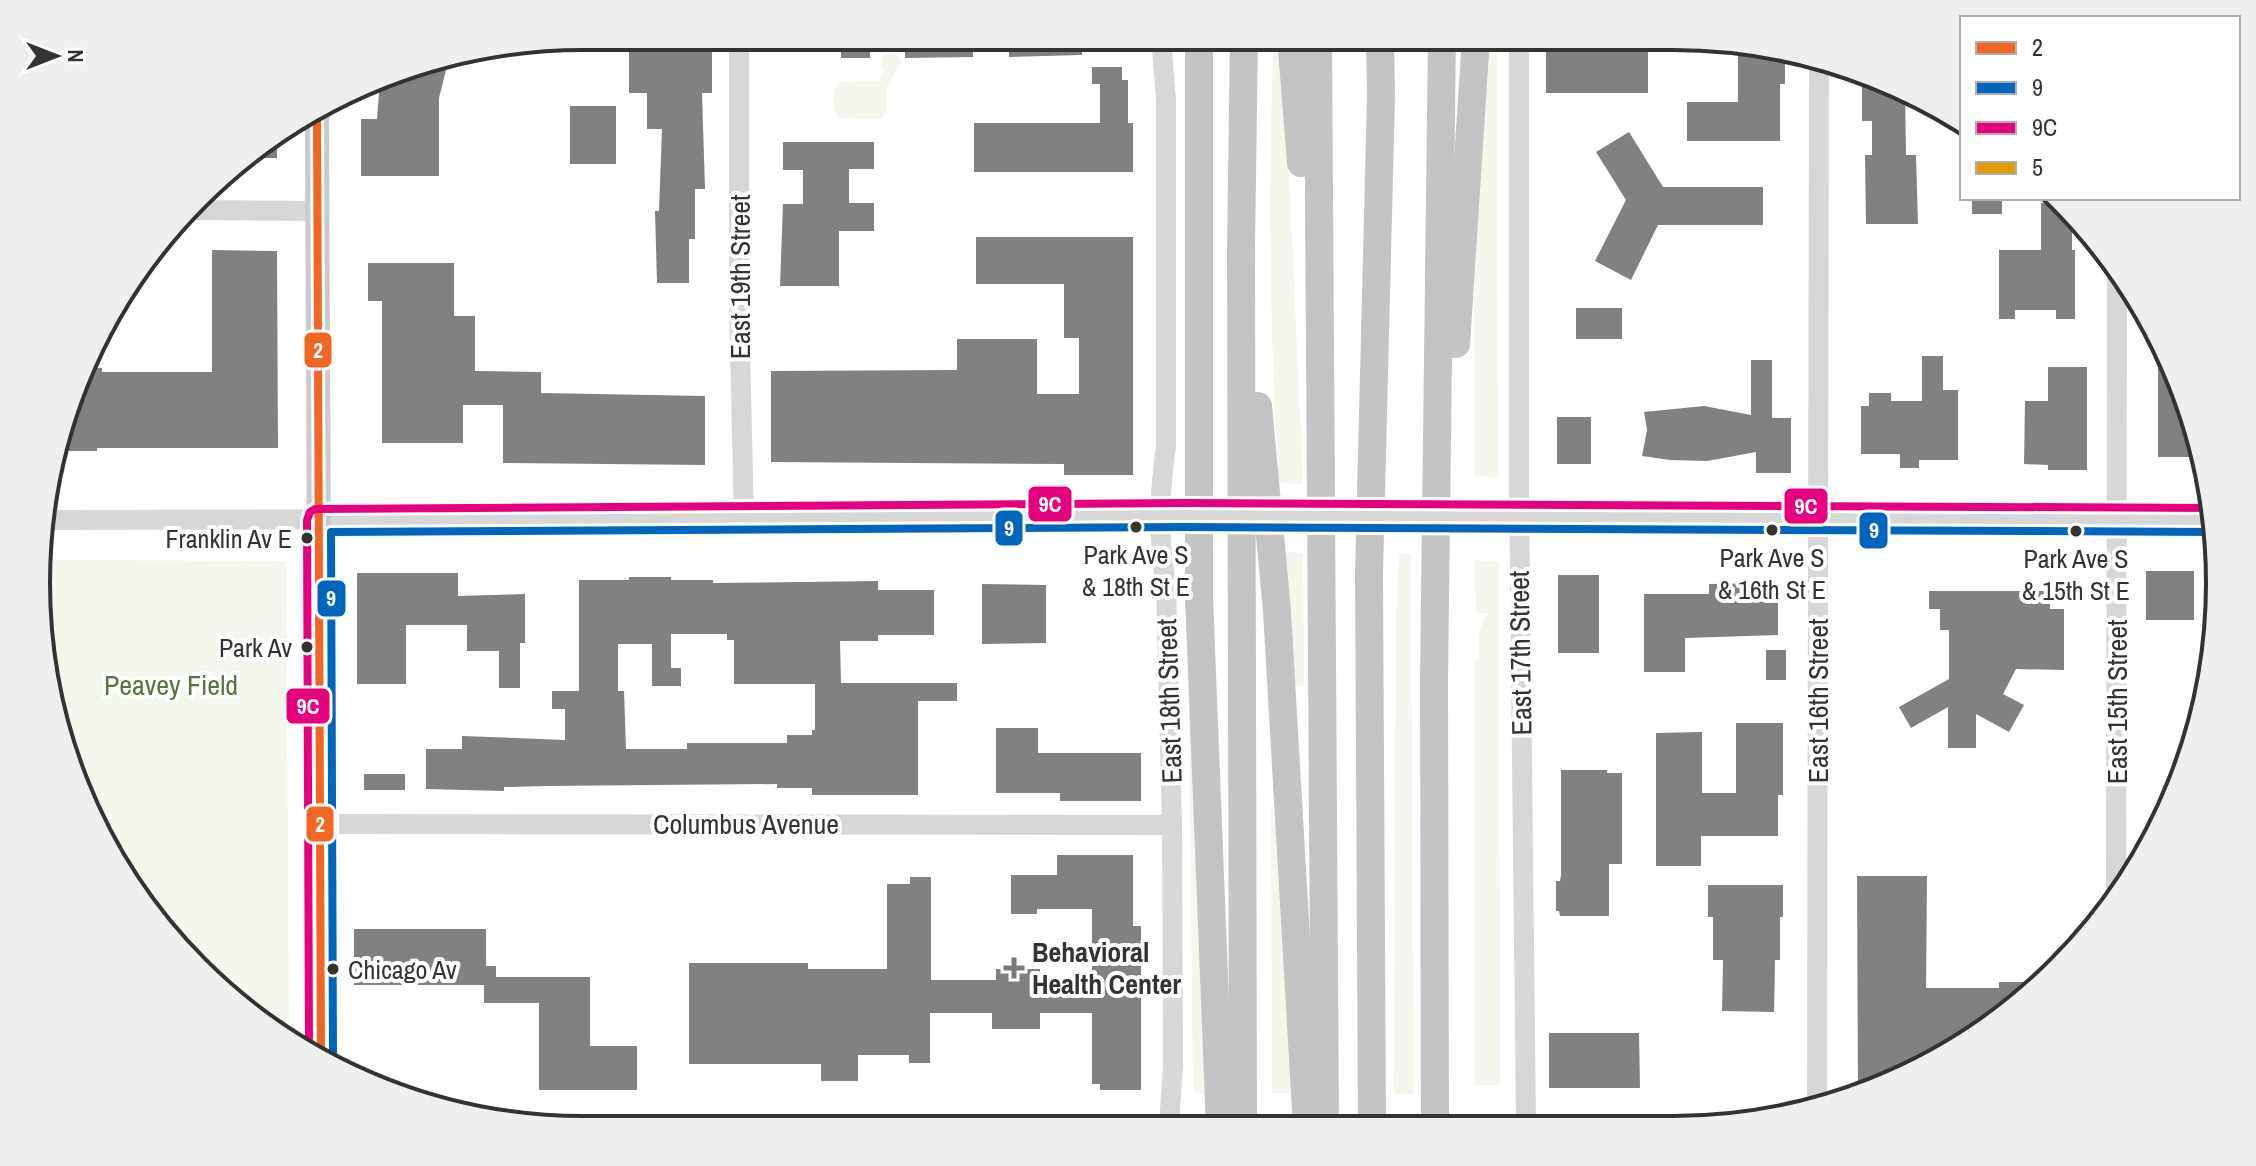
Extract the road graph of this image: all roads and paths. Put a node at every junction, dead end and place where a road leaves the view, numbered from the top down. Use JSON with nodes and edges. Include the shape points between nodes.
{"nodes":[{"id":1,"x":739,"y":50,"type":"edge"},
{"id":2,"x":1162,"y":50,"type":"edge"},
{"id":3,"x":1199,"y":50,"type":"edge"},
{"id":4,"x":1244,"y":50,"type":"edge"},
{"id":5,"x":1293,"y":50,"type":"edge"},
{"id":6,"x":1318,"y":50,"type":"edge"},
{"id":7,"x":1380,"y":50,"type":"edge"},
{"id":8,"x":1442,"y":50,"type":"edge"},
{"id":9,"x":1475,"y":50,"type":"edge"},
{"id":10,"x":1519,"y":50,"type":"edge"},
{"id":11,"x":1819,"y":70,"type":"edge"},
{"id":12,"x":317,"y":120,"type":"edge"},
{"id":13,"x":202,"y":210,"type":"edge"},
{"id":14,"x":317,"y":211,"type":"junction"},
{"id":15,"x":1241,"y":250,"type":"junction"},
{"id":16,"x":2117,"y":289,"type":"edge"},
{"id":17,"x":1322,"y":482,"type":"junction"},
{"id":18,"x":1160,"y":515,"type":"junction"},
{"id":19,"x":1509,"y":515,"type":"junction"},
{"id":20,"x":744,"y":519,"type":"junction"},
{"id":21,"x":1818,"y":519,"type":"junction"},
{"id":22,"x":54,"y":520,"type":"edge"},
{"id":23,"x":319,"y":520,"type":"junction"},
{"id":24,"x":2118,"y":520,"type":"junction"},
{"id":25,"x":2202,"y":520,"type":"edge"},
{"id":26,"x":1434,"y":680,"type":"junction"},
{"id":27,"x":320,"y":824,"type":"junction"},
{"id":28,"x":1172,"y":825,"type":"junction"},
{"id":29,"x":2116,"y":879,"type":"edge"},
{"id":30,"x":321,"y":1048,"type":"edge"},
{"id":31,"x":1817,"y":1096,"type":"edge"},
{"id":32,"x":1170,"y":1116,"type":"edge"},
{"id":33,"x":1220,"y":1116,"type":"edge"},
{"id":34,"x":1243,"y":1116,"type":"edge"},
{"id":35,"x":1306,"y":1116,"type":"edge"},
{"id":36,"x":1325,"y":1116,"type":"edge"},
{"id":37,"x":1372,"y":1116,"type":"edge"},
{"id":38,"x":1435,"y":1116,"type":"edge"},
{"id":39,"x":1526,"y":1116,"type":"edge"}],
"edges":[{"from":1,"to":20,"type":"street","name":"East 19th Street"},
{"from":2,"to":18,"type":"street","name":"East 18th Street","via":[[1166,446]]},
{"from":3,"to":33,"type":"highway","via":[[1199,597]]},
{"from":4,"to":15,"type":"highway"},
{"from":5,"to":17,"type":"highway"},
{"from":6,"to":17,"type":"highway"},
{"from":7,"to":37,"type":"highway","via":[[1369,574]]},
{"from":8,"to":26,"type":"highway"},
{"from":9,"to":26,"type":"highway"},
{"from":10,"to":19,"type":"street","name":"East 17th Street"},
{"from":11,"to":21,"type":"street","name":"East 16th Street"},
{"from":12,"to":14,"type":"main road"},
{"from":13,"to":14,"type":"street"},
{"from":14,"to":23,"type":"main road"},
{"from":15,"to":34,"type":"highway"},
{"from":15,"to":35,"type":"highway","via":[[1277,611]]},
{"from":16,"to":24,"type":"street","name":"East 15th Street"},
{"from":17,"to":36,"type":"highway"},
{"from":18,"to":19,"type":"street","bridge":true},
{"from":18,"to":20,"type":"street"},
{"from":18,"to":28,"type":"street","name":"East 18th Street"},
{"from":19,"to":21,"type":"street"},
{"from":19,"to":39,"type":"street","name":"East 17th Street"},
{"from":20,"to":23,"type":"street"},
{"from":21,"to":24,"type":"street"},
{"from":21,"to":31,"type":"street","name":"East 16th Street"},
{"from":22,"to":23,"type":"street"},
{"from":23,"to":27,"type":"main road"},
{"from":24,"to":25,"type":"street"},
{"from":24,"to":29,"type":"street","name":"East 15th Street"},
{"from":26,"to":38,"type":"highway"},
{"from":27,"to":28,"type":"street","name":"Columbus Avenue"},
{"from":27,"to":30,"type":"main road"},
{"from":28,"to":32,"type":"street","name":"East 18th Street"}]}
